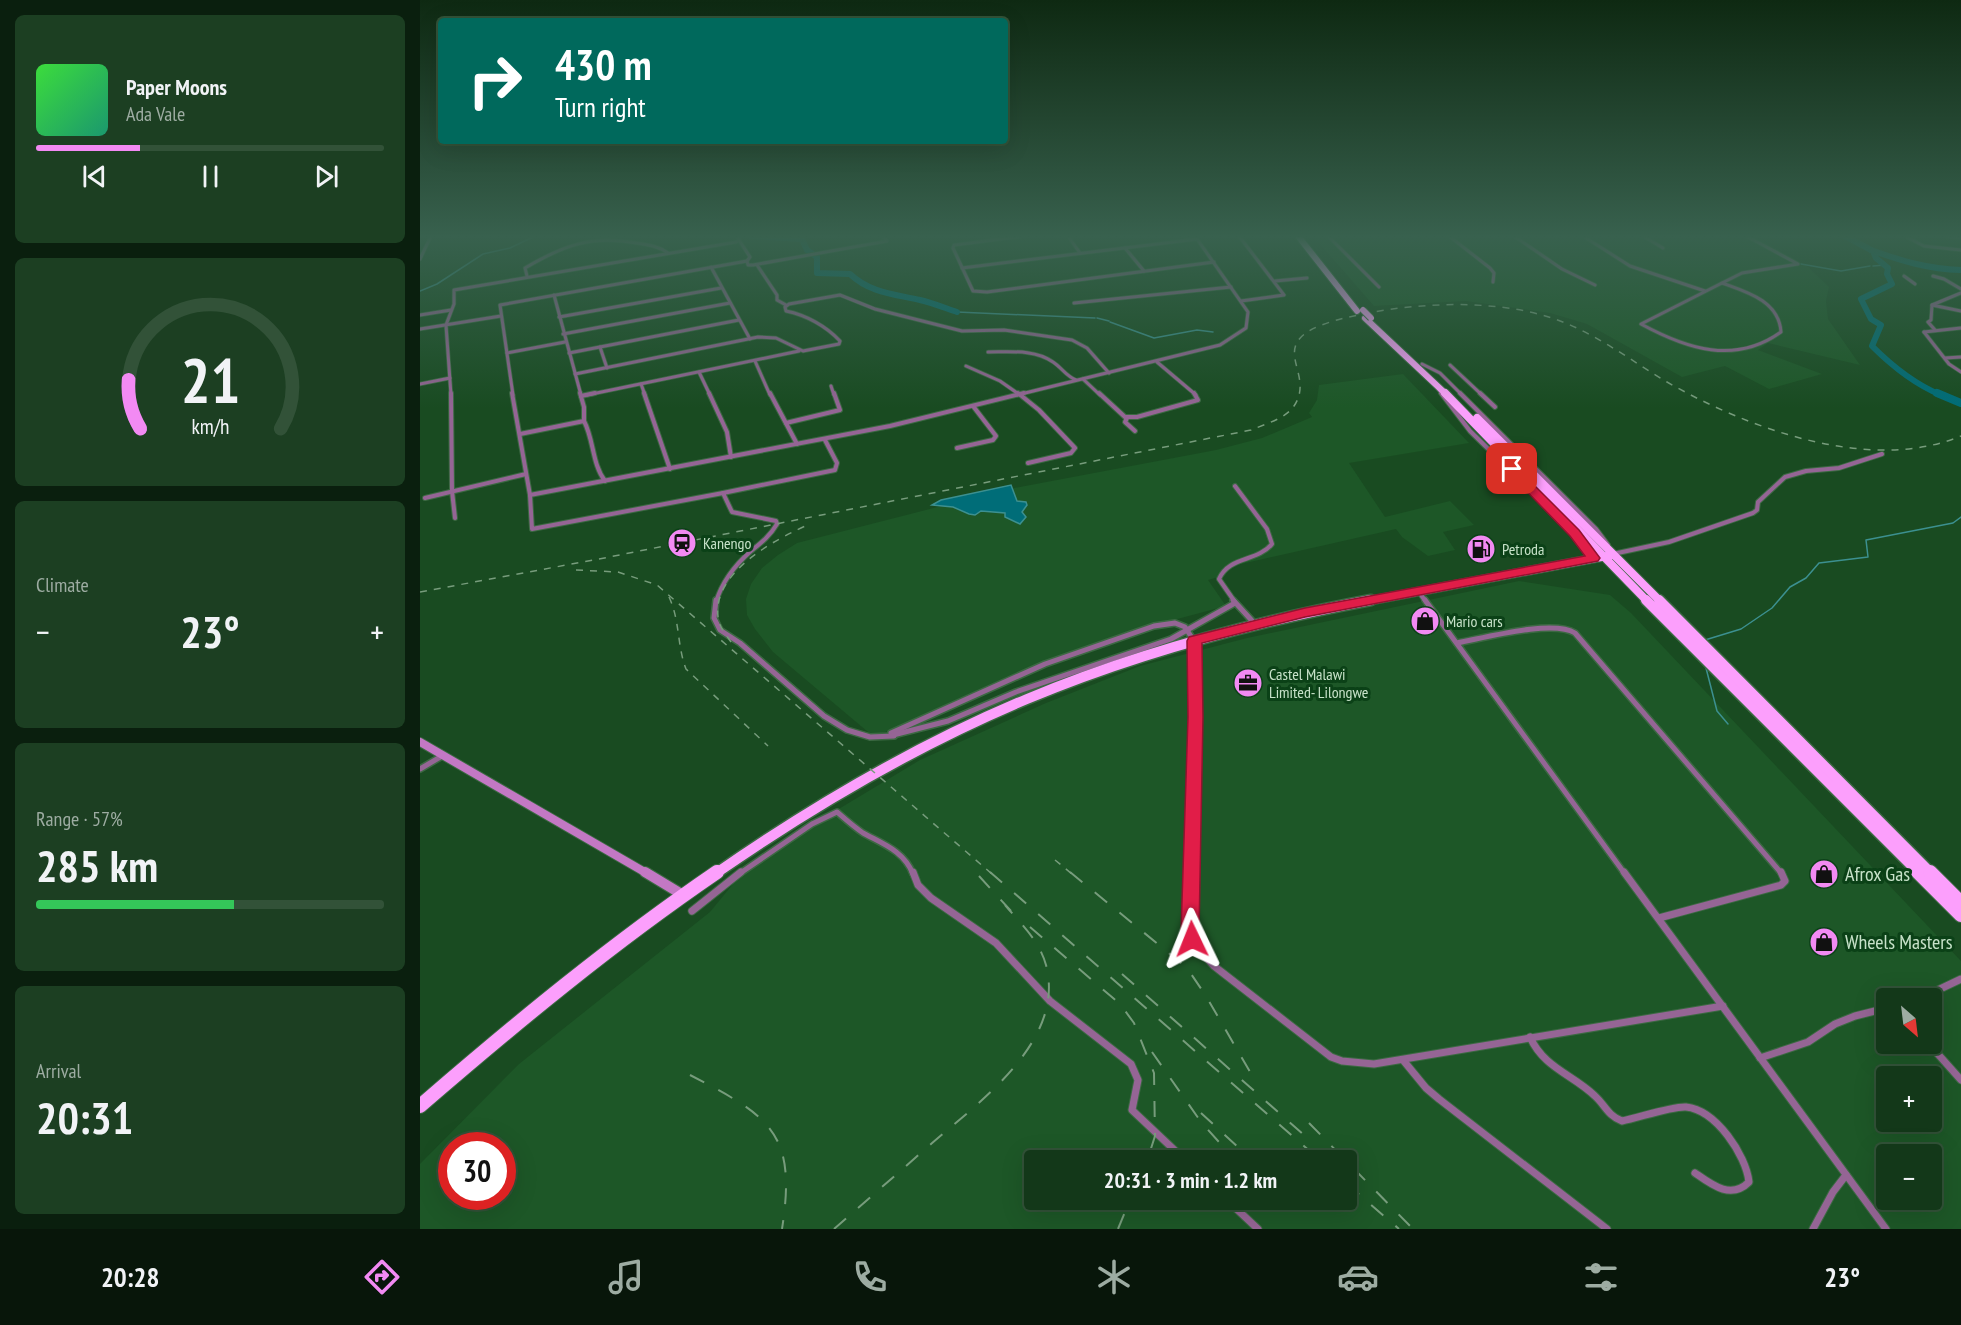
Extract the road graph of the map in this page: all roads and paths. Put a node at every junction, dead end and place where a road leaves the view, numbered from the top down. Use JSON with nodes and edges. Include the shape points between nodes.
{"nodes":[{"id":1,"x":453,"y":293,"type":"edge"},
{"id":2,"x":563,"y":293,"type":"edge"},
{"id":3,"x":691,"y":293,"type":"edge"},
{"id":4,"x":724,"y":293,"type":"edge"},
{"id":5,"x":776,"y":293,"type":"edge"},
{"id":6,"x":1168,"y":293,"type":"edge"},
{"id":7,"x":1235,"y":293,"type":"edge"},
{"id":8,"x":1284,"y":293,"type":"edge"},
{"id":9,"x":1347,"y":293,"type":"edge"},
{"id":10,"x":1700,"y":293,"type":"edge"},
{"id":11,"x":1748,"y":293,"type":"edge"},
{"id":12,"x":1955,"y":293,"type":"edge"},
{"id":13,"x":554,"y":295,"type":"junction"},
{"id":14,"x":1241,"y":301,"type":"junction"},
{"id":15,"x":730,"y":303,"type":"junction"},
{"id":16,"x":1074,"y":303,"type":"dead end"},
{"id":17,"x":786,"y":305,"type":"junction"},
{"id":18,"x":1932,"y":305,"type":"junction"},
{"id":19,"x":451,"y":310,"type":"junction"},
{"id":20,"x":1961,"y":311,"type":"edge"},
{"id":21,"x":1364,"y":314,"type":"junction"},
{"id":22,"x":420,"y":315,"type":"edge"},
{"id":23,"x":501,"y":316,"type":"junction"},
{"id":24,"x":559,"y":317,"type":"junction"},
{"id":25,"x":739,"y":321,"type":"junction"},
{"id":26,"x":446,"y":325,"type":"junction"},
{"id":27,"x":1961,"y":328,"type":"edge"},
{"id":28,"x":420,"y":329,"type":"edge"},
{"id":29,"x":1935,"y":330,"type":"junction"},
{"id":30,"x":563,"y":334,"type":"junction"},
{"id":31,"x":750,"y":339,"type":"junction"},
{"id":32,"x":565,"y":342,"type":"junction"},
{"id":33,"x":600,"y":347,"type":"junction"},
{"id":34,"x":799,"y":351,"type":"junction"},
{"id":35,"x":988,"y":352,"type":"dead end"},
{"id":36,"x":507,"y":353,"type":"junction"},
{"id":37,"x":569,"y":353,"type":"junction"},
{"id":38,"x":1961,"y":357,"type":"edge"},
{"id":39,"x":1945,"y":358,"type":"junction"},
{"id":40,"x":755,"y":361,"type":"junction"},
{"id":41,"x":1157,"y":362,"type":"junction"},
{"id":42,"x":1450,"y":365,"type":"dead end"},
{"id":43,"x":966,"y":366,"type":"dead end"},
{"id":44,"x":607,"y":368,"type":"junction"},
{"id":45,"x":699,"y":372,"type":"junction"},
{"id":46,"x":1961,"y":372,"type":"edge"},
{"id":47,"x":1109,"y":373,"type":"junction"},
{"id":48,"x":575,"y":374,"type":"junction"},
{"id":49,"x":450,"y":378,"type":"junction"},
{"id":50,"x":1083,"y":379,"type":"junction"},
{"id":51,"x":1077,"y":380,"type":"junction"},
{"id":52,"x":420,"y":384,"type":"edge"},
{"id":53,"x":641,"y":384,"type":"junction"},
{"id":54,"x":831,"y":386,"type":"dead end"},
{"id":55,"x":1022,"y":394,"type":"junction"},
{"id":56,"x":581,"y":396,"type":"junction"},
{"id":57,"x":973,"y":405,"type":"junction"},
{"id":58,"x":1495,"y":407,"type":"dead end"},
{"id":59,"x":1127,"y":418,"type":"junction"},
{"id":60,"x":584,"y":422,"type":"junction"},
{"id":61,"x":786,"y":423,"type":"junction"},
{"id":62,"x":1135,"y":431,"type":"dead end"},
{"id":63,"x":520,"y":434,"type":"junction"},
{"id":64,"x":825,"y":440,"type":"junction"},
{"id":65,"x":797,"y":444,"type":"junction"},
{"id":66,"x":957,"y":448,"type":"dead end"},
{"id":67,"x":1882,"y":454,"type":"dead end"},
{"id":68,"x":731,"y":457,"type":"junction"},
{"id":69,"x":1028,"y":463,"type":"dead end"},
{"id":70,"x":670,"y":469,"type":"junction"},
{"id":71,"x":526,"y":474,"type":"junction"},
{"id":72,"x":605,"y":481,"type":"junction"},
{"id":73,"x":1235,"y":486,"type":"dead end"},
{"id":74,"x":452,"y":491,"type":"junction"},
{"id":75,"x":723,"y":493,"type":"junction"},
{"id":76,"x":530,"y":495,"type":"junction"},
{"id":77,"x":425,"y":498,"type":"dead end"},
{"id":78,"x":455,"y":518,"type":"dead end"},
{"id":79,"x":1607,"y":556,"type":"junction"},
{"id":80,"x":1419,"y":592,"type":"junction"},
{"id":81,"x":1235,"y":603,"type":"junction"},
{"id":82,"x":1255,"y":624,"type":"junction"},
{"id":83,"x":1192,"y":636,"type":"junction"},
{"id":84,"x":1457,"y":643,"type":"junction"},
{"id":85,"x":1038,"y":689,"type":"junction"},
{"id":86,"x":966,"y":700,"type":"junction"},
{"id":87,"x":974,"y":710,"type":"junction"},
{"id":88,"x":894,"y":736,"type":"junction"},
{"id":89,"x":420,"y":742,"type":"edge"},
{"id":90,"x":442,"y":756,"type":"junction"},
{"id":91,"x":420,"y":769,"type":"edge"},
{"id":92,"x":682,"y":896,"type":"junction"},
{"id":93,"x":1961,"y":903,"type":"edge"},
{"id":94,"x":692,"y":911,"type":"dead end"},
{"id":95,"x":1961,"y":915,"type":"edge"},
{"id":96,"x":1659,"y":918,"type":"junction"},
{"id":97,"x":1961,"y":979,"type":"edge"},
{"id":98,"x":1942,"y":988,"type":"edge"},
{"id":99,"x":1723,"y":1006,"type":"junction"},
{"id":100,"x":1876,"y":1011,"type":"edge"},
{"id":101,"x":1530,"y":1037,"type":"junction"},
{"id":102,"x":1938,"y":1054,"type":"edge"},
{"id":103,"x":1760,"y":1059,"type":"junction"},
{"id":104,"x":1403,"y":1060,"type":"junction"},
{"id":105,"x":1961,"y":1080,"type":"edge"},
{"id":106,"x":420,"y":1106,"type":"edge"},
{"id":107,"x":1174,"y":1150,"type":"edge"},
{"id":108,"x":1695,"y":1173,"type":"dead end"},
{"id":109,"x":1846,"y":1175,"type":"junction"},
{"id":110,"x":1238,"y":1210,"type":"edge"},
{"id":111,"x":1258,"y":1229,"type":"edge"},
{"id":112,"x":1607,"y":1229,"type":"edge"},
{"id":113,"x":1813,"y":1229,"type":"edge"},
{"id":114,"x":1886,"y":1229,"type":"edge"}],
"edges":[{"from":1,"to":19,"type":"street"},
{"from":2,"to":13,"type":"street"},
{"from":3,"to":24,"type":"street"},
{"from":4,"to":15,"type":"street"},
{"from":5,"to":17,"type":"street","via":[[777,300]]},
{"from":6,"to":16,"type":"street"},
{"from":7,"to":14,"type":"street"},
{"from":8,"to":14,"type":"street","via":[[1282,297]]},
{"from":9,"to":21,"type":"highway"},
{"from":10,"to":11,"type":"street","via":[[1641,324],[1694,346],[1722,352],[1749,350],[1781,332],[1779,319],[1769,304]]},
{"from":12,"to":18,"type":"street"},
{"from":13,"to":23,"type":"street","via":[[504,303],[499,306]]},
{"from":13,"to":24,"type":"street"},
{"from":14,"to":41,"type":"street","via":[[1249,321],[1240,334],[1215,347]]},
{"from":15,"to":25,"type":"street"},
{"from":15,"to":30,"type":"street"},
{"from":17,"to":34,"type":"street","via":[[786,311],[828,328],[840,341]]},
{"from":17,"to":47,"type":"street","via":[[840,295],[874,309],[962,331],[1004,330],[1071,340],[1087,348]]},
{"from":18,"to":20,"type":"street"},
{"from":18,"to":29,"type":"street","via":[[1928,322]]},
{"from":19,"to":22,"type":"street"},
{"from":19,"to":26,"type":"street"},
{"from":21,"to":79,"type":"highway"},
{"from":21,"to":79,"type":"highway","via":[[1422,364]]},
{"from":23,"to":26,"type":"street"},
{"from":23,"to":36,"type":"street"},
{"from":24,"to":30,"type":"street"},
{"from":25,"to":31,"type":"street"},
{"from":25,"to":33,"type":"street"},
{"from":26,"to":28,"type":"street"},
{"from":26,"to":49,"type":"street"},
{"from":27,"to":29,"type":"street"},
{"from":29,"to":39,"type":"street","via":[[1924,332]]},
{"from":30,"to":32,"type":"street"},
{"from":31,"to":34,"type":"street","via":[[776,338]]},
{"from":31,"to":44,"type":"street"},
{"from":32,"to":36,"type":"street"},
{"from":32,"to":37,"type":"street"},
{"from":33,"to":37,"type":"street"},
{"from":33,"to":44,"type":"street"},
{"from":34,"to":40,"type":"street"},
{"from":35,"to":51,"type":"street","via":[[1040,356]]},
{"from":36,"to":63,"type":"street"},
{"from":37,"to":48,"type":"street"},
{"from":38,"to":39,"type":"street"},
{"from":39,"to":46,"type":"street"},
{"from":40,"to":45,"type":"street"},
{"from":40,"to":61,"type":"street"},
{"from":41,"to":47,"type":"street"},
{"from":41,"to":59,"type":"street","via":[[1198,399]]},
{"from":42,"to":58,"type":"street"},
{"from":43,"to":55,"type":"street"},
{"from":44,"to":48,"type":"street"},
{"from":45,"to":53,"type":"street"},
{"from":45,"to":68,"type":"street","via":[[727,432]]},
{"from":47,"to":50,"type":"street"},
{"from":48,"to":56,"type":"street"},
{"from":49,"to":52,"type":"street"},
{"from":49,"to":74,"type":"street"},
{"from":50,"to":51,"type":"street"},
{"from":50,"to":59,"type":"street"},
{"from":51,"to":55,"type":"street"},
{"from":53,"to":56,"type":"street"},
{"from":53,"to":70,"type":"street"},
{"from":54,"to":61,"type":"street","via":[[840,410]]},
{"from":55,"to":57,"type":"street"},
{"from":55,"to":69,"type":"street","via":[[1075,448],[1071,453]]},
{"from":56,"to":60,"type":"street"},
{"from":57,"to":64,"type":"street"},
{"from":57,"to":66,"type":"street","via":[[996,435],[993,440]]},
{"from":59,"to":62,"type":"street","via":[[1125,422]]},
{"from":60,"to":63,"type":"street"},
{"from":60,"to":72,"type":"street"},
{"from":61,"to":65,"type":"street"},
{"from":63,"to":71,"type":"street"},
{"from":64,"to":65,"type":"street"},
{"from":64,"to":75,"type":"street","via":[[837,463],[835,470]]},
{"from":65,"to":68,"type":"street"},
{"from":67,"to":79,"type":"street","via":[[1839,468],[1785,477],[1758,502],[1753,513],[1669,542]]},
{"from":68,"to":70,"type":"street"},
{"from":70,"to":72,"type":"street"},
{"from":71,"to":74,"type":"street"},
{"from":71,"to":76,"type":"street"},
{"from":72,"to":76,"type":"street"},
{"from":73,"to":81,"type":"street","via":[[1266,529],[1272,544],[1265,551],[1230,564],[1220,574],[1219,579]]},
{"from":74,"to":77,"type":"street"},
{"from":74,"to":78,"type":"street"},
{"from":75,"to":76,"type":"street","via":[[532,529]]},
{"from":75,"to":88,"type":"street","via":[[730,511],[777,524],[740,561],[723,585],[715,607],[717,627],[760,658],[834,723],[867,738]]},
{"from":79,"to":80,"type":"highway"},
{"from":79,"to":93,"type":"highway"},
{"from":79,"to":95,"type":"highway"},
{"from":80,"to":82,"type":"highway"},
{"from":80,"to":84,"type":"street"},
{"from":81,"to":82,"type":"street"},
{"from":81,"to":83,"type":"street","via":[[1217,612]]},
{"from":82,"to":83,"type":"highway"},
{"from":83,"to":85,"type":"highway"},
{"from":83,"to":86,"type":"street","via":[[1175,623],[1154,626],[1045,664]]},
{"from":83,"to":104,"type":"street","via":[[1196,728],[1190,932],[1195,945],[1214,966],[1331,1057],[1357,1064]]},
{"from":84,"to":96,"type":"street"},
{"from":84,"to":96,"type":"street","via":[[1567,627],[1785,880],[1781,885]]},
{"from":85,"to":87,"type":"street"},
{"from":85,"to":92,"type":"highway","via":[[810,812]]},
{"from":86,"to":87,"type":"street"},
{"from":86,"to":88,"type":"street","via":[[891,733]]},
{"from":87,"to":88,"type":"street"},
{"from":89,"to":90,"type":"street"},
{"from":90,"to":91,"type":"street"},
{"from":90,"to":92,"type":"street","via":[[626,859]]},
{"from":92,"to":106,"type":"highway","via":[[537,1005]]},
{"from":94,"to":107,"type":"street","via":[[751,864],[837,812],[861,832],[893,848],[931,898],[996,943],[1050,1000],[1131,1064],[1138,1080],[1132,1110]]},
{"from":96,"to":99,"type":"street"},
{"from":97,"to":98,"type":"street"},
{"from":99,"to":101,"type":"street"},
{"from":99,"to":103,"type":"street"},
{"from":100,"to":103,"type":"street","via":[[1835,1024],[1817,1038]]},
{"from":101,"to":104,"type":"street"},
{"from":101,"to":108,"type":"street","via":[[1542,1058],[1594,1094],[1615,1119],[1622,1121],[1685,1107],[1703,1113],[1723,1131],[1750,1174],[1745,1188],[1725,1191]]},
{"from":102,"to":105,"type":"street"},
{"from":103,"to":109,"type":"street"},
{"from":104,"to":112,"type":"street","via":[[1439,1099]]},
{"from":109,"to":113,"type":"street"},
{"from":109,"to":114,"type":"street"},
{"from":110,"to":111,"type":"street"}]}
